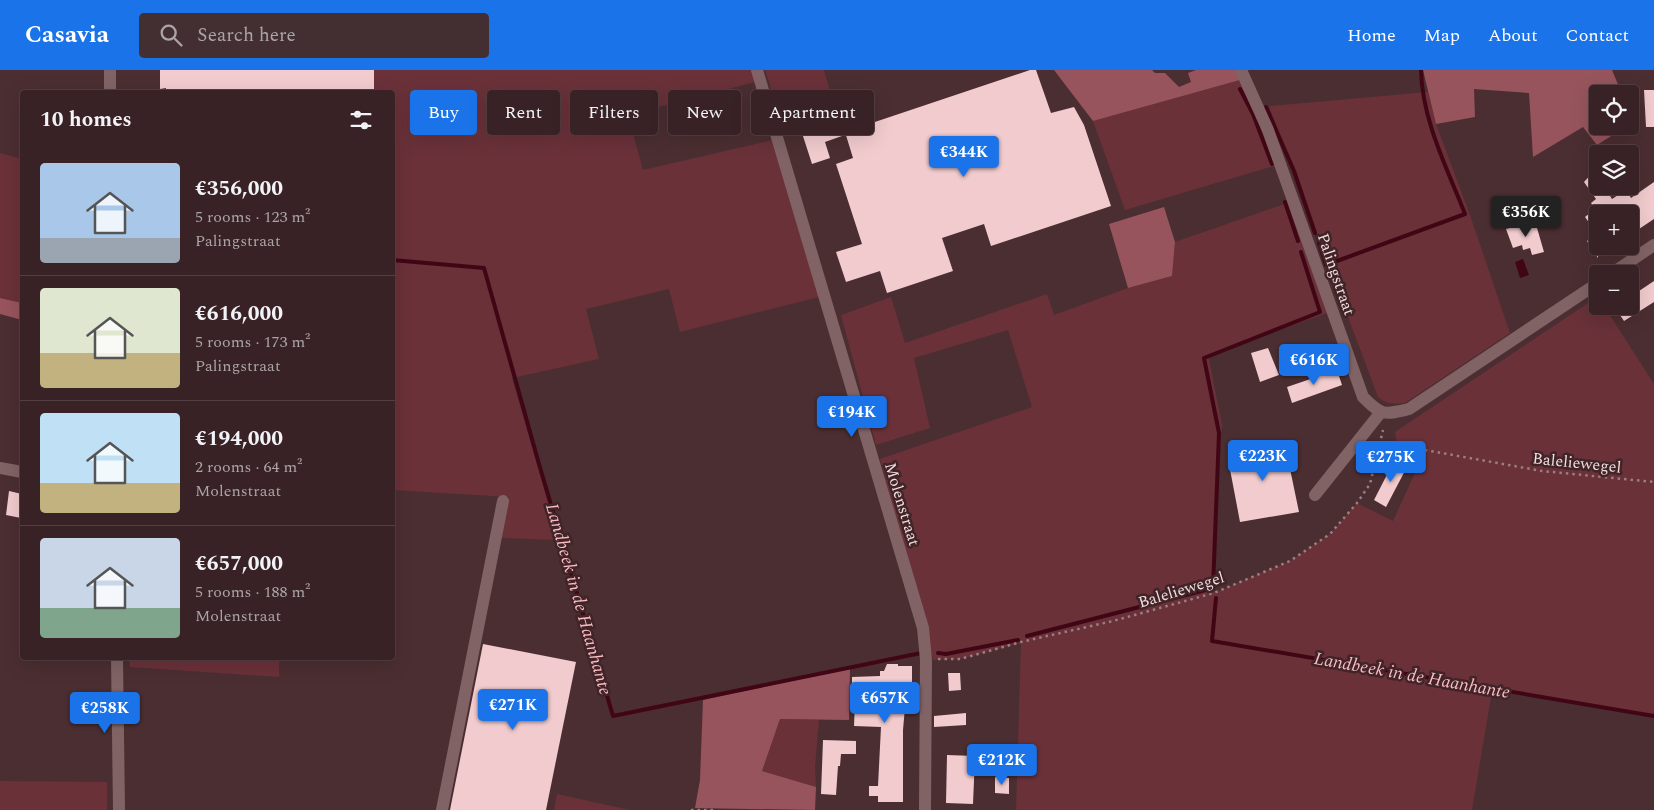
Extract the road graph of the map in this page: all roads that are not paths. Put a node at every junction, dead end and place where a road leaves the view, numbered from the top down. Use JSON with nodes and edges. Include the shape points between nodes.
{"nodes":[{"id":1,"x":110,"y":70,"type":"edge"},
{"id":2,"x":757,"y":70,"type":"edge"},
{"id":3,"x":1242,"y":70,"type":"edge"},
{"id":4,"x":110,"y":90,"type":"edge"},
{"id":5,"x":1654,"y":245,"type":"edge"},
{"id":6,"x":1624,"y":265,"type":"edge"},
{"id":7,"x":1589,"y":289,"type":"edge"},
{"id":8,"x":1384,"y":413,"type":"junction"},
{"id":9,"x":0,"y":468,"type":"edge"},
{"id":10,"x":20,"y":472,"type":"edge"},
{"id":11,"x":1315,"y":495,"type":"dead end"},
{"id":12,"x":503,"y":501,"type":"dead end"},
{"id":13,"x":117,"y":660,"type":"edge"},
{"id":14,"x":119,"y":810,"type":"edge"},
{"id":15,"x":442,"y":810,"type":"edge"},
{"id":16,"x":925,"y":810,"type":"edge"}],
"edges":[{"from":1,"to":4,"type":"street"},
{"from":2,"to":16,"type":"street","name":"Molenstraat","via":[[923,628],[926,659]]},
{"from":3,"to":8,"type":"street","name":"Palingstraat","via":[[1268,130],[1363,397]]},
{"from":5,"to":6,"type":"street"},
{"from":7,"to":8,"type":"street","via":[[1409,409]]},
{"from":8,"to":11,"type":"street"},
{"from":9,"to":10,"type":"street"},
{"from":12,"to":15,"type":"street"},
{"from":13,"to":14,"type":"street"}]}
